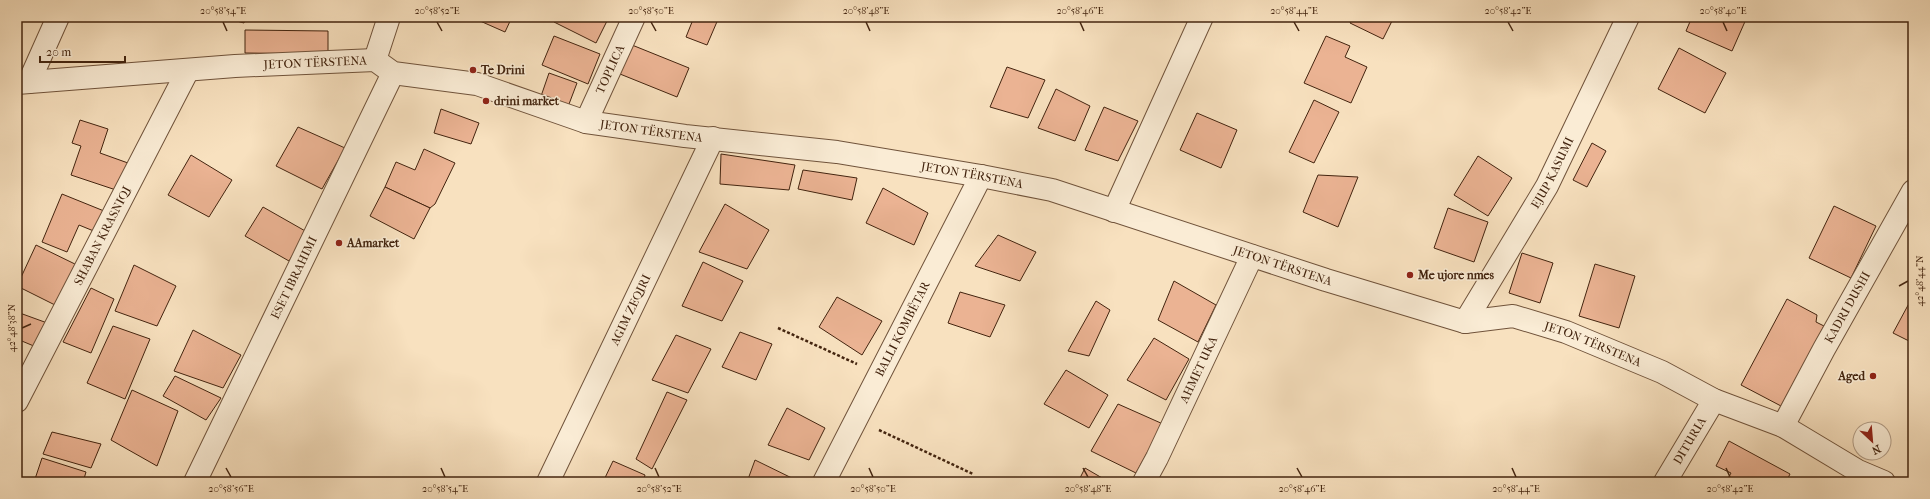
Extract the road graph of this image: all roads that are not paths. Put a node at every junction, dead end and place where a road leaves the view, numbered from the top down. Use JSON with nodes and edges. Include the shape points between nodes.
{"nodes":[{"id":1,"x":58,"y":17,"type":"edge"},
{"id":2,"x":389,"y":17,"type":"edge"},
{"id":3,"x":634,"y":17,"type":"edge"},
{"id":4,"x":1202,"y":17,"type":"edge"},
{"id":5,"x":1628,"y":17,"type":"edge"},
{"id":6,"x":375,"y":60,"type":"junction"},
{"id":7,"x":188,"y":70,"type":"junction"},
{"id":8,"x":393,"y":73,"type":"junction"},
{"id":9,"x":23,"y":83,"type":"edge"},
{"id":10,"x":586,"y":122,"type":"junction"},
{"id":11,"x":714,"y":138,"type":"junction"},
{"id":12,"x":981,"y":176,"type":"junction"},
{"id":13,"x":1913,"y":191,"type":"edge"},
{"id":14,"x":1114,"y":211,"type":"junction"},
{"id":15,"x":1252,"y":256,"type":"junction"},
{"id":16,"x":1465,"y":322,"type":"junction"},
{"id":17,"x":1714,"y":400,"type":"junction"},
{"id":18,"x":17,"y":401,"type":"edge"},
{"id":19,"x":1784,"y":426,"type":"junction"},
{"id":20,"x":195,"y":482,"type":"edge"},
{"id":21,"x":548,"y":482,"type":"edge"},
{"id":22,"x":824,"y":482,"type":"edge"},
{"id":23,"x":1144,"y":482,"type":"edge"},
{"id":24,"x":1665,"y":482,"type":"edge"},
{"id":25,"x":1884,"y":482,"type":"edge"}],
"edges":[{"from":1,"to":9,"type":"street"},
{"from":2,"to":6,"type":"street"},
{"from":3,"to":10,"type":"street","name":"TOPLICA"},
{"from":4,"to":14,"type":"street"},
{"from":5,"to":16,"type":"street","name":"EJUP KASUMI","via":[[1547,186]]},
{"from":6,"to":7,"type":"street","name":"JETON TËRSTENA"},
{"from":6,"to":8,"type":"street","name":"JETON TËRSTENA"},
{"from":7,"to":9,"type":"street","name":"JETON TËRSTENA"},
{"from":7,"to":18,"type":"street","name":"SHABAN KRASNIQI"},
{"from":8,"to":10,"type":"street","name":"JETON TËRSTENA","via":[[478,84]]},
{"from":8,"to":20,"type":"street","name":"ESET IBRAHIMI"},
{"from":10,"to":11,"type":"street","name":"JETON TËRSTENA"},
{"from":11,"to":12,"type":"street","name":"JETON TËRSTENA","via":[[837,152]]},
{"from":11,"to":21,"type":"street","name":"AGIM ZEQIRI"},
{"from":12,"to":14,"type":"street","name":"JETON TËRSTENA","via":[[1052,190]]},
{"from":12,"to":22,"type":"street","name":"BALLI KOMBËTAR"},
{"from":13,"to":19,"type":"street","name":"KADRI DUSHI"},
{"from":14,"to":15,"type":"street","name":"JETON TËRSTENA"},
{"from":15,"to":16,"type":"street","name":"JETON TËRSTENA"},
{"from":15,"to":23,"type":"street","name":"AHMET UKA"},
{"from":16,"to":17,"type":"street","name":"JETON TËRSTENA","via":[[1513,316],[1566,332],[1662,372]]},
{"from":17,"to":19,"type":"street","name":"JETON TËRSTENA"},
{"from":17,"to":24,"type":"street","name":"DITURIA"},
{"from":19,"to":25,"type":"street","name":"JETON TËRSTENA","via":[[1858,471]]}]}
